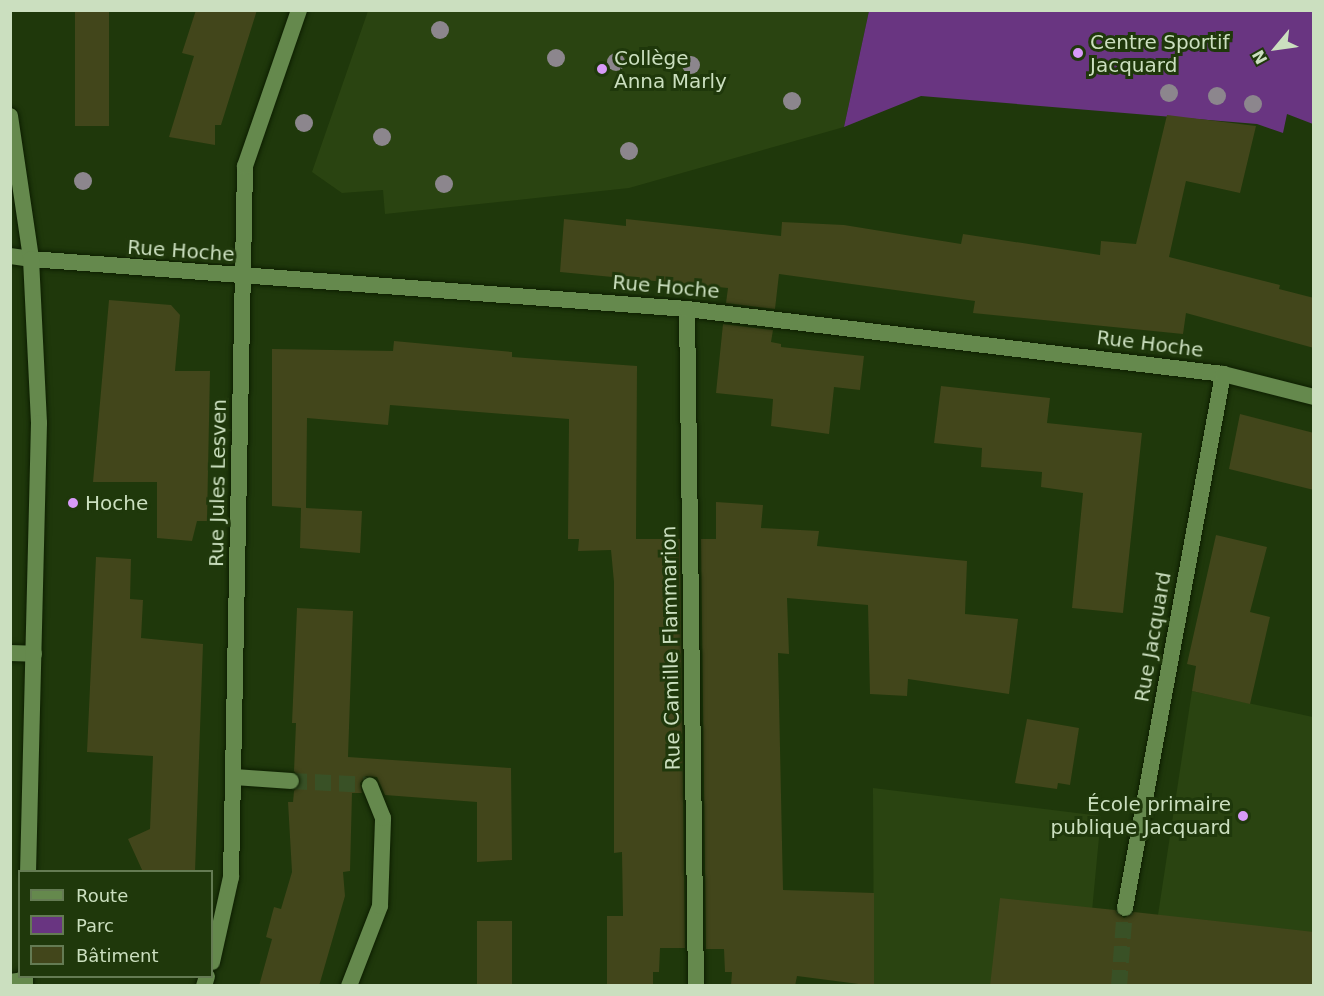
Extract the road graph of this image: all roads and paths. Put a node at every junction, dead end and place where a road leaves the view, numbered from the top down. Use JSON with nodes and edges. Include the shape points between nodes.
{"nodes":[{"id":1,"x":299,"y":10,"type":"edge"},
{"id":2,"x":10,"y":116,"type":"edge"},
{"id":3,"x":10,"y":256,"type":"edge"},
{"id":4,"x":31,"y":259,"type":"junction"},
{"id":5,"x":240,"y":277,"type":"junction"},
{"id":6,"x":687,"y":309,"type":"junction"},
{"id":7,"x":1223,"y":374,"type":"junction"},
{"id":8,"x":1314,"y":397,"type":"edge"},
{"id":9,"x":10,"y":653,"type":"edge"},
{"id":10,"x":34,"y":654,"type":"junction"},
{"id":11,"x":235,"y":777,"type":"junction"},
{"id":12,"x":291,"y":781,"type":"tunnel mouth"},
{"id":13,"x":370,"y":785,"type":"dead end"},
{"id":14,"x":28,"y":870,"type":"edge"},
{"id":15,"x":1125,"y":908,"type":"tunnel mouth"},
{"id":16,"x":213,"y":958,"type":"edge"},
{"id":17,"x":350,"y":986,"type":"edge"},
{"id":18,"x":696,"y":986,"type":"edge"}],
"edges":[{"from":1,"to":5,"type":"street","name":"Rue Jules Lesven","via":[[245,166]]},
{"from":2,"to":4,"type":"street"},
{"from":3,"to":4,"type":"street","name":"Rue Hoche"},
{"from":4,"to":5,"type":"street","name":"Rue Hoche"},
{"from":4,"to":10,"type":"street","via":[[40,493]]},
{"from":5,"to":6,"type":"street","name":"Rue Hoche"},
{"from":5,"to":11,"type":"street","name":"Rue Jules Lesven"},
{"from":6,"to":7,"type":"street","name":"Rue Hoche"},
{"from":6,"to":18,"type":"street","name":"Rue Camille Flammarion"},
{"from":7,"to":8,"type":"street","name":"Rue Hoche"},
{"from":7,"to":15,"type":"street","name":"Rue Jacquard"},
{"from":9,"to":10,"type":"street"},
{"from":10,"to":14,"type":"street"},
{"from":11,"to":12,"type":"street"},
{"from":11,"to":16,"type":"street","name":"Rue Jules Lesven","via":[[231,877]]},
{"from":13,"to":17,"type":"street","via":[[383,818],[380,906]]}]}
